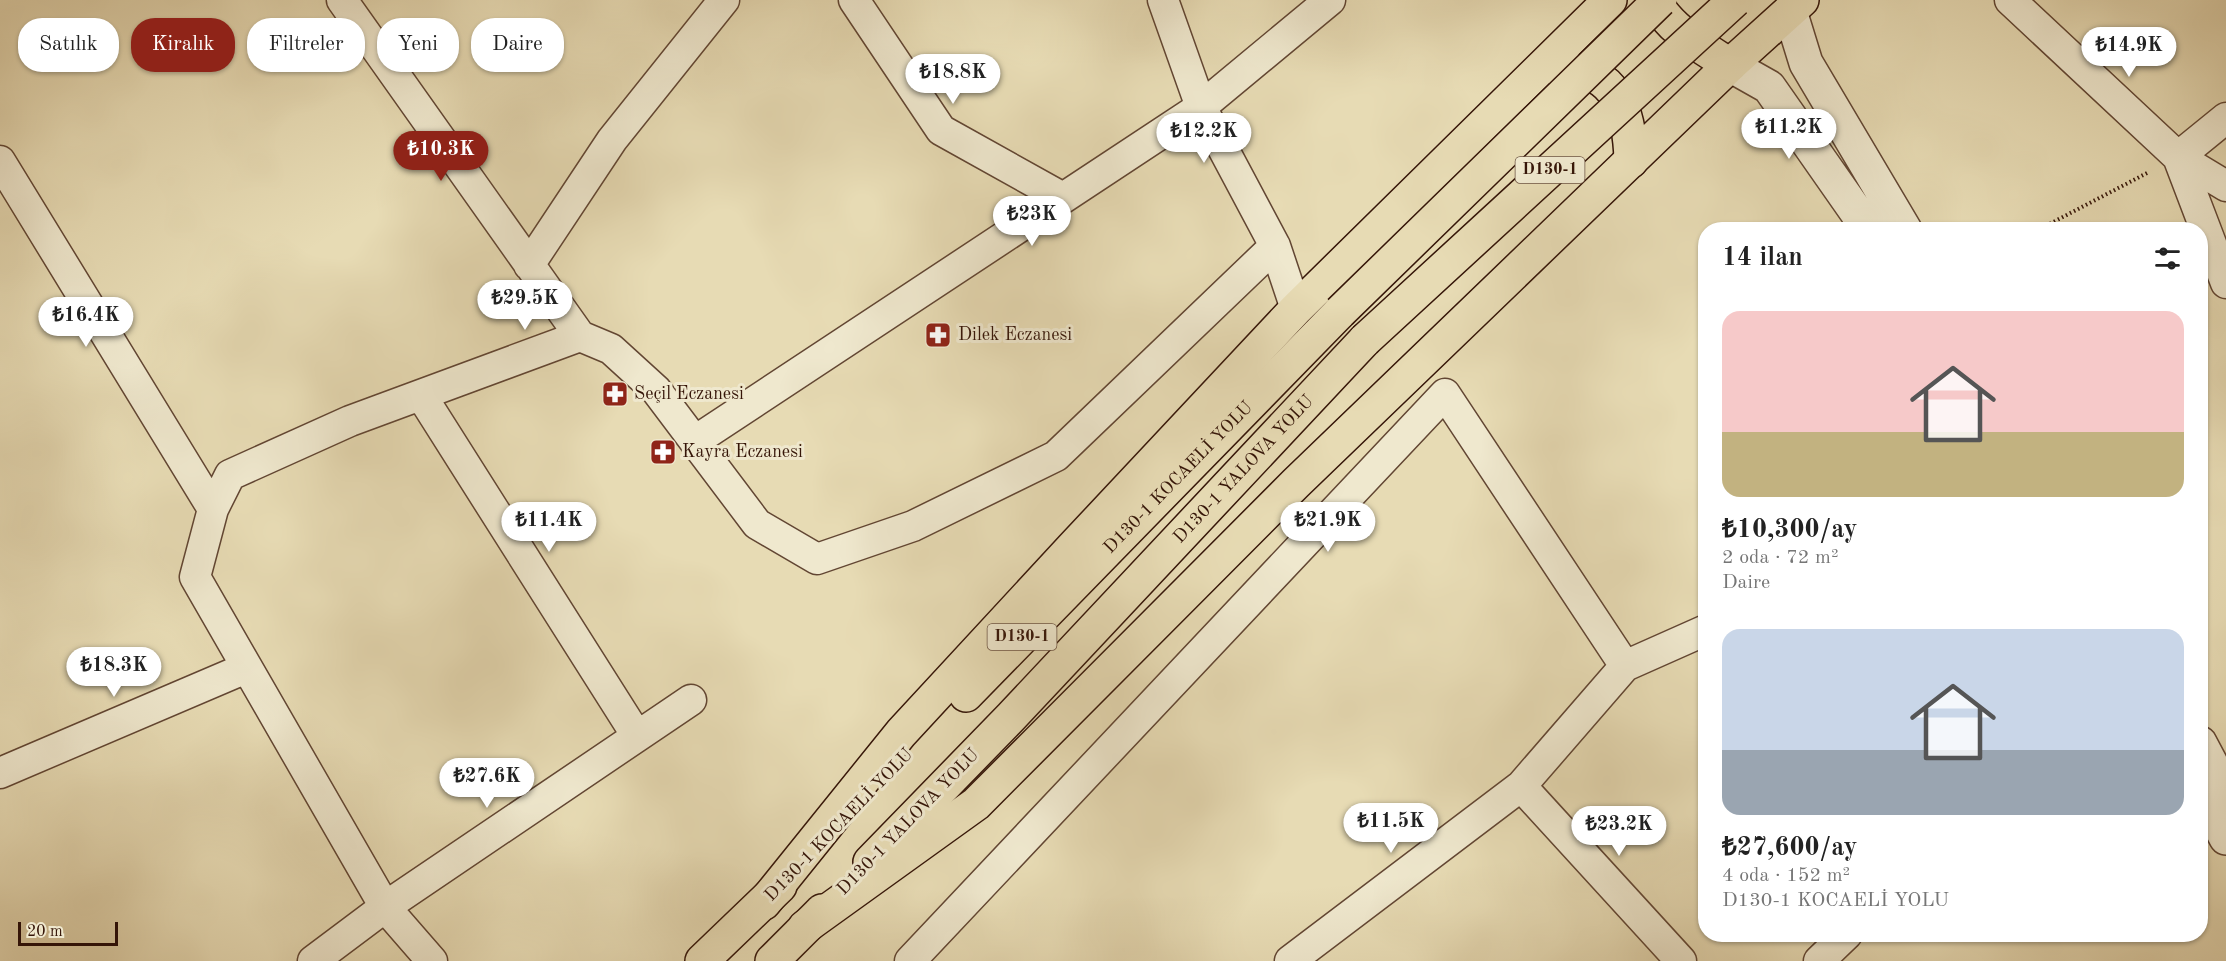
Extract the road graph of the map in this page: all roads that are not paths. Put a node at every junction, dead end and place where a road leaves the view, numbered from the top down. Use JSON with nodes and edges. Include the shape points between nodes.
{"nodes":[{"id":1,"x":342,"y":0,"type":"edge"},
{"id":2,"x":724,"y":0,"type":"edge"},
{"id":3,"x":854,"y":0,"type":"edge"},
{"id":4,"x":1163,"y":0,"type":"edge"},
{"id":5,"x":1330,"y":0,"type":"edge"},
{"id":6,"x":1610,"y":0,"type":"edge"},
{"id":7,"x":1654,"y":0,"type":"edge"},
{"id":8,"x":1660,"y":0,"type":"edge"},
{"id":9,"x":1735,"y":0,"type":"edge"},
{"id":10,"x":2010,"y":0,"type":"edge"},
{"id":11,"x":1792,"y":4,"type":"edge"},
{"id":12,"x":1730,"y":65,"type":"junction"},
{"id":13,"x":1535,"y":73,"type":"junction"},
{"id":14,"x":1201,"y":107,"type":"junction"},
{"id":15,"x":2226,"y":118,"type":"edge"},
{"id":16,"x":2178,"y":157,"type":"junction"},
{"id":17,"x":1631,"y":161,"type":"junction"},
{"id":18,"x":0,"y":162,"type":"edge"},
{"id":19,"x":2226,"y":186,"type":"edge"},
{"id":20,"x":1063,"y":198,"type":"junction"},
{"id":21,"x":1863,"y":222,"type":"edge"},
{"id":22,"x":1900,"y":222,"type":"edge"},
{"id":23,"x":2203,"y":222,"type":"edge"},
{"id":24,"x":2208,"y":236,"type":"edge"},
{"id":25,"x":1275,"y":246,"type":"junction"},
{"id":26,"x":529,"y":265,"type":"junction"},
{"id":27,"x":2226,"y":283,"type":"edge"},
{"id":28,"x":1296,"y":309,"type":"junction"},
{"id":29,"x":580,"y":336,"type":"junction"},
{"id":30,"x":421,"y":395,"type":"junction"},
{"id":31,"x":695,"y":441,"type":"junction"},
{"id":32,"x":213,"y":509,"type":"junction"},
{"id":33,"x":1698,"y":634,"type":"edge"},
{"id":34,"x":1625,"y":666,"type":"junction"},
{"id":35,"x":246,"y":668,"type":"junction"},
{"id":36,"x":691,"y":700,"type":"dead end"},
{"id":37,"x":637,"y":736,"type":"junction"},
{"id":38,"x":2208,"y":758,"type":"edge"},
{"id":39,"x":0,"y":773,"type":"edge"},
{"id":40,"x":1521,"y":786,"type":"junction"},
{"id":41,"x":2226,"y":792,"type":"edge"},
{"id":42,"x":2208,"y":804,"type":"edge"},
{"id":43,"x":2226,"y":838,"type":"edge"},
{"id":44,"x":764,"y":903,"type":"junction"},
{"id":45,"x":385,"y":908,"type":"junction"},
{"id":46,"x":805,"y":927,"type":"junction"},
{"id":47,"x":1839,"y":942,"type":"edge"},
{"id":48,"x":313,"y":961,"type":"edge"},
{"id":49,"x":432,"y":961,"type":"edge"},
{"id":50,"x":702,"y":961,"type":"edge"},
{"id":51,"x":772,"y":961,"type":"edge"},
{"id":52,"x":910,"y":961,"type":"edge"},
{"id":53,"x":1290,"y":961,"type":"edge"},
{"id":54,"x":1681,"y":961,"type":"edge"},
{"id":55,"x":1819,"y":961,"type":"edge"}],
"edges":[{"from":1,"to":26,"type":"street"},
{"from":2,"to":26,"type":"street","via":[[612,140]]},
{"from":3,"to":20,"type":"street","via":[[941,130]]},
{"from":4,"to":14,"type":"street"},
{"from":5,"to":14,"type":"street"},
{"from":6,"to":13,"type":"highway"},
{"from":7,"to":12,"type":"highway","via":[[1683,34]]},
{"from":8,"to":44,"type":"highway","name":"D130-1 KOCAELİ YOLU","number":"D130-1","bridge":true,"via":[[1340,312]]},
{"from":9,"to":46,"type":"highway","name":"D130-1 YALOVA YOLU","number":"D130-1","bridge":true,"via":[[1365,340],[1011,717]]},
{"from":10,"to":16,"type":"street"},
{"from":11,"to":12,"type":"highway"},
{"from":11,"to":22,"type":"street","via":[[1806,63]]},
{"from":12,"to":17,"type":"highway"},
{"from":12,"to":21,"type":"street","via":[[1769,87]]},
{"from":13,"to":17,"type":"highway","via":[[1591,73],[1606,84],[1625,112]]},
{"from":13,"to":28,"type":"highway"},
{"from":14,"to":20,"type":"street"},
{"from":14,"to":25,"type":"street"},
{"from":15,"to":16,"type":"street"},
{"from":16,"to":19,"type":"street"},
{"from":16,"to":23,"type":"street"},
{"from":17,"to":46,"type":"highway","via":[[1296,483],[976,804]]},
{"from":18,"to":32,"type":"street"},
{"from":20,"to":31,"type":"street"},
{"from":24,"to":27,"type":"street"},
{"from":25,"to":28,"type":"street"},
{"from":25,"to":31,"type":"street","via":[[1056,456],[913,526],[818,559],[757,524]]},
{"from":26,"to":29,"type":"street"},
{"from":28,"to":44,"type":"highway","via":[[901,733]]},
{"from":29,"to":30,"type":"street"},
{"from":29,"to":31,"type":"street","via":[[611,349],[656,390]]},
{"from":30,"to":32,"type":"street","via":[[350,421],[230,475]]},
{"from":30,"to":37,"type":"street"},
{"from":32,"to":35,"type":"street","via":[[195,577]]},
{"from":33,"to":34,"type":"street"},
{"from":34,"to":40,"type":"street"},
{"from":34,"to":52,"type":"street","via":[[1445,394]]},
{"from":35,"to":39,"type":"street"},
{"from":35,"to":45,"type":"street"},
{"from":36,"to":37,"type":"street"},
{"from":37,"to":45,"type":"street"},
{"from":38,"to":41,"type":"street"},
{"from":40,"to":53,"type":"street"},
{"from":40,"to":54,"type":"street"},
{"from":42,"to":43,"type":"street"},
{"from":44,"to":50,"type":"highway","name":"D130-1 KOCAELİ YOLU","number":"D130-1"},
{"from":45,"to":48,"type":"street"},
{"from":45,"to":49,"type":"street"},
{"from":46,"to":51,"type":"highway","name":"D130-1 YALOVA YOLU","number":"D130-1"},
{"from":47,"to":55,"type":"street"}]}
